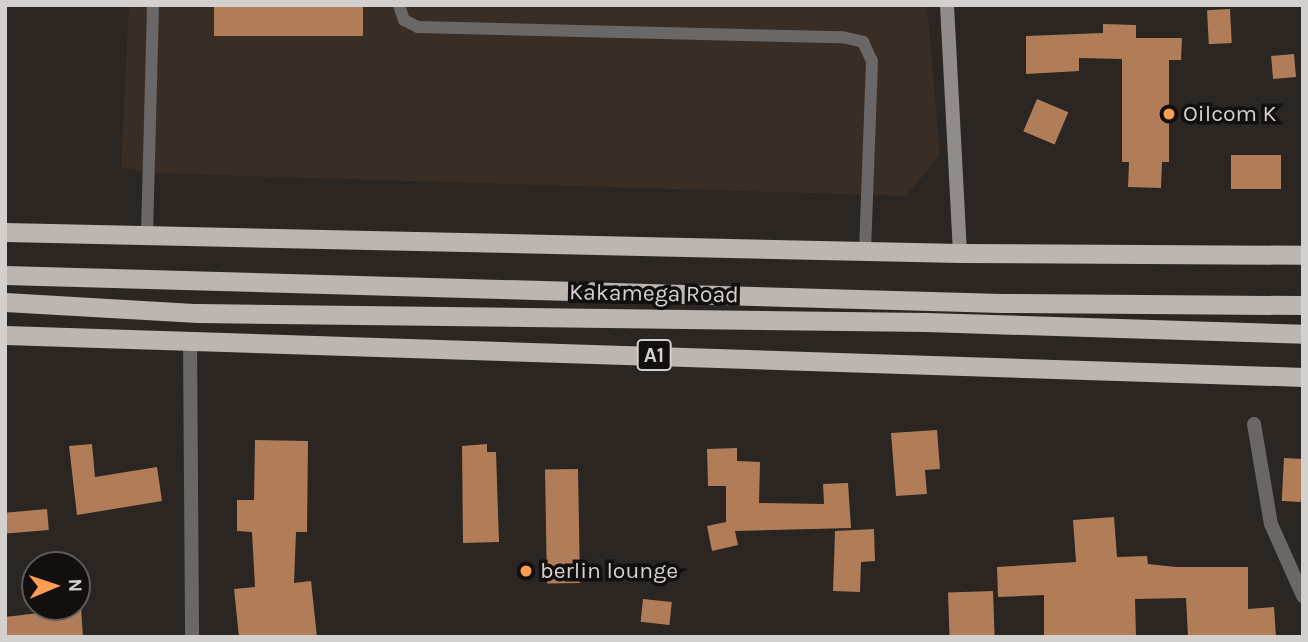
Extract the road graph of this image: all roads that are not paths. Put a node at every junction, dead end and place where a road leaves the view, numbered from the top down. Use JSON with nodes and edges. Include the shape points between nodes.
{"nodes":[{"id":1,"x":153,"y":5,"type":"edge"},
{"id":2,"x":399,"y":5,"type":"edge"},
{"id":3,"x":947,"y":5,"type":"edge"},
{"id":4,"x":5,"y":232,"type":"edge"},
{"id":5,"x":147,"y":234,"type":"junction"},
{"id":6,"x":865,"y":248,"type":"junction"},
{"id":7,"x":960,"y":253,"type":"junction"},
{"id":8,"x":1303,"y":255,"type":"edge"},
{"id":9,"x":5,"y":275,"type":"edge"},
{"id":10,"x":5,"y":302,"type":"edge"},
{"id":11,"x":1303,"y":305,"type":"edge"},
{"id":12,"x":1303,"y":334,"type":"edge"},
{"id":13,"x":5,"y":335,"type":"edge"},
{"id":14,"x":190,"y":339,"type":"junction"},
{"id":15,"x":1303,"y":377,"type":"edge"},
{"id":16,"x":1254,"y":424,"type":"dead end"},
{"id":17,"x":1303,"y":596,"type":"edge"},
{"id":18,"x":192,"y":637,"type":"edge"}],
"edges":[{"from":1,"to":5,"type":"lane"},
{"from":2,"to":6,"type":"lane","via":[[404,20],[418,27],[842,37],[863,42],[872,61]]},
{"from":3,"to":7,"type":"main road"},
{"from":4,"to":5,"type":"highway"},
{"from":5,"to":6,"type":"highway"},
{"from":6,"to":7,"type":"highway"},
{"from":7,"to":8,"type":"highway"},
{"from":9,"to":11,"type":"highway","name":"Kakamega Road","via":[[1002,303]]},
{"from":10,"to":12,"type":"highway","name":"Kakamega Road","number":"A1","via":[[198,313],[926,322]]},
{"from":13,"to":14,"type":"highway","number":"A1"},
{"from":14,"to":15,"type":"highway","number":"A1"},
{"from":14,"to":18,"type":"street"},
{"from":16,"to":17,"type":"street","via":[[1271,524]]}]}
